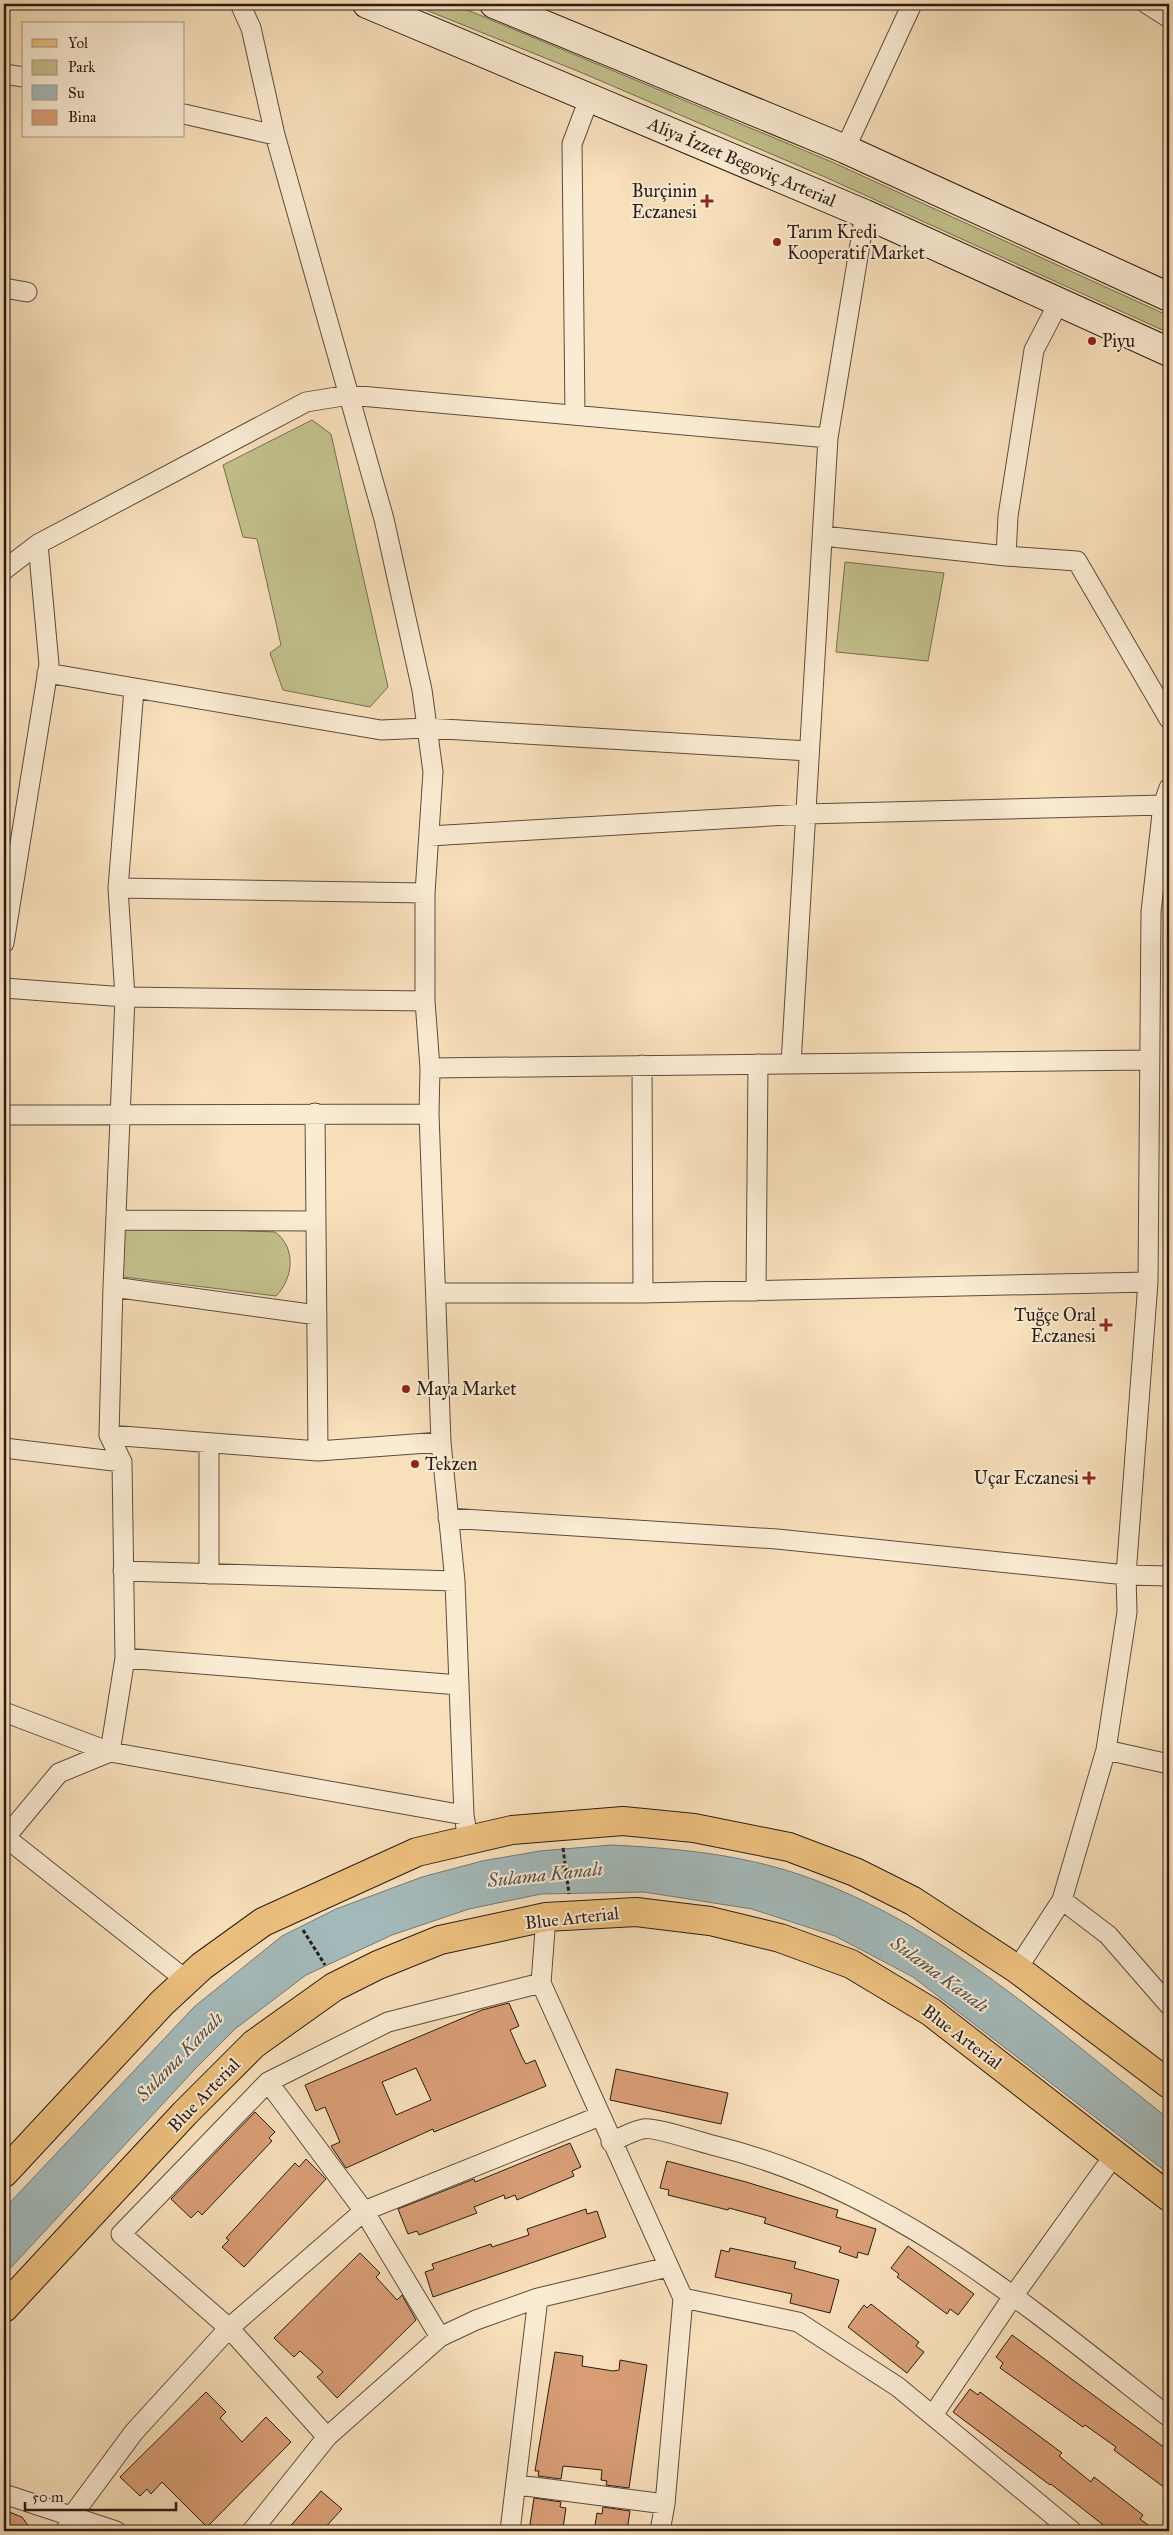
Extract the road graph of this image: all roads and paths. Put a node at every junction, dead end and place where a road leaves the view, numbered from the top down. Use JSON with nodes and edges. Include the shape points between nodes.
{"nodes":[{"id":1,"x":240,"y":4,"type":"edge"},
{"id":2,"x":367,"y":4,"type":"edge"},
{"id":3,"x":494,"y":4,"type":"edge"},
{"id":4,"x":912,"y":4,"type":"edge"},
{"id":5,"x":1147,"y":4,"type":"edge"},
{"id":6,"x":1169,"y":18,"type":"edge"},
{"id":7,"x":4,"y":74,"type":"edge"},
{"id":8,"x":22,"y":77,"type":"edge"},
{"id":9,"x":590,"y":96,"type":"junction"},
{"id":10,"x":185,"y":114,"type":"edge"},
{"id":11,"x":275,"y":135,"type":"junction"},
{"id":12,"x":845,"y":149,"type":"junction"},
{"id":13,"x":865,"y":214,"type":"junction"},
{"id":14,"x":4,"y":288,"type":"edge"},
{"id":15,"x":27,"y":292,"type":"dead end"},
{"id":16,"x":1169,"y":297,"type":"edge"},
{"id":17,"x":1059,"y":302,"type":"junction"},
{"id":18,"x":1169,"y":352,"type":"edge"},
{"id":19,"x":350,"y":395,"type":"junction"},
{"id":20,"x":575,"y":415,"type":"junction"},
{"id":21,"x":828,"y":438,"type":"junction"},
{"id":22,"x":823,"y":536,"type":"junction"},
{"id":23,"x":38,"y":544,"type":"junction"},
{"id":24,"x":1006,"y":556,"type":"junction"},
{"id":25,"x":4,"y":570,"type":"edge"},
{"id":26,"x":47,"y":673,"type":"junction"},
{"id":27,"x":134,"y":689,"type":"junction"},
{"id":28,"x":1169,"y":720,"type":"edge"},
{"id":29,"x":427,"y":728,"type":"junction"},
{"id":30,"x":809,"y":751,"type":"junction"},
{"id":31,"x":1166,"y":796,"type":"edge"},
{"id":32,"x":805,"y":814,"type":"junction"},
{"id":33,"x":429,"y":836,"type":"junction"},
{"id":34,"x":118,"y":888,"type":"junction"},
{"id":35,"x":425,"y":893,"type":"junction"},
{"id":36,"x":4,"y":943,"type":"edge"},
{"id":37,"x":4,"y":988,"type":"edge"},
{"id":38,"x":125,"y":997,"type":"junction"},
{"id":39,"x":425,"y":1001,"type":"junction"},
{"id":40,"x":1149,"y":1060,"type":"junction"},
{"id":41,"x":758,"y":1064,"type":"junction"},
{"id":42,"x":791,"y":1064,"type":"junction"},
{"id":43,"x":642,"y":1065,"type":"junction"},
{"id":44,"x":430,"y":1068,"type":"junction"},
{"id":45,"x":316,"y":1113,"type":"junction"},
{"id":46,"x":429,"y":1114,"type":"junction"},
{"id":47,"x":4,"y":1115,"type":"edge"},
{"id":48,"x":119,"y":1115,"type":"junction"},
{"id":49,"x":116,"y":1220,"type":"junction"},
{"id":50,"x":316,"y":1221,"type":"junction"},
{"id":51,"x":1148,"y":1282,"type":"junction"},
{"id":52,"x":113,"y":1287,"type":"junction"},
{"id":53,"x":756,"y":1291,"type":"junction"},
{"id":54,"x":437,"y":1293,"type":"junction"},
{"id":55,"x":643,"y":1293,"type":"junction"},
{"id":56,"x":317,"y":1315,"type":"junction"},
{"id":57,"x":109,"y":1435,"type":"junction"},
{"id":58,"x":441,"y":1442,"type":"junction"},
{"id":59,"x":209,"y":1443,"type":"junction"},
{"id":60,"x":4,"y":1448,"type":"edge"},
{"id":61,"x":318,"y":1451,"type":"junction"},
{"id":62,"x":122,"y":1462,"type":"junction"},
{"id":63,"x":448,"y":1518,"type":"junction"},
{"id":64,"x":123,"y":1571,"type":"junction"},
{"id":65,"x":209,"y":1574,"type":"junction"},
{"id":66,"x":1126,"y":1575,"type":"junction"},
{"id":67,"x":1169,"y":1576,"type":"edge"},
{"id":68,"x":454,"y":1581,"type":"junction"},
{"id":69,"x":125,"y":1658,"type":"junction"},
{"id":70,"x":459,"y":1686,"type":"junction"},
{"id":71,"x":4,"y":1712,"type":"edge"},
{"id":72,"x":1106,"y":1750,"type":"junction"},
{"id":73,"x":110,"y":1752,"type":"junction"},
{"id":74,"x":1169,"y":1764,"type":"edge"},
{"id":75,"x":466,"y":1828,"type":"junction"},
{"id":76,"x":5,"y":1838,"type":"edge"},
{"id":77,"x":563,"y":1846,"type":"dead end"},
{"id":78,"x":1062,"y":1900,"type":"junction"},
{"id":79,"x":570,"y":1904,"type":"dead end"},
{"id":80,"x":546,"y":1917,"type":"junction"},
{"id":81,"x":301,"y":1927,"type":"dead end"},
{"id":82,"x":326,"y":1967,"type":"dead end"},
{"id":83,"x":1017,"y":1969,"type":"junction"},
{"id":84,"x":186,"y":1980,"type":"junction"},
{"id":85,"x":541,"y":1983,"type":"junction"},
{"id":86,"x":1169,"y":2005,"type":"edge"},
{"id":87,"x":268,"y":2082,"type":"junction"},
{"id":88,"x":1169,"y":2084,"type":"edge"},
{"id":89,"x":600,"y":2116,"type":"junction"},
{"id":90,"x":611,"y":2142,"type":"junction"},
{"id":91,"x":1115,"y":2154,"type":"junction"},
{"id":92,"x":4,"y":2173,"type":"edge"},
{"id":93,"x":1169,"y":2197,"type":"edge"},
{"id":94,"x":364,"y":2211,"type":"junction"},
{"id":95,"x":668,"y":2267,"type":"junction"},
{"id":96,"x":1014,"y":2295,"type":"junction"},
{"id":97,"x":538,"y":2298,"type":"junction"},
{"id":98,"x":683,"y":2298,"type":"junction"},
{"id":99,"x":4,"y":2308,"type":"edge"},
{"id":100,"x":229,"y":2328,"type":"junction"},
{"id":101,"x":440,"y":2337,"type":"junction"},
{"id":102,"x":933,"y":2415,"type":"junction"},
{"id":103,"x":1169,"y":2417,"type":"edge"},
{"id":104,"x":327,"y":2437,"type":"junction"},
{"id":105,"x":518,"y":2485,"type":"junction"},
{"id":106,"x":4,"y":2494,"type":"edge"},
{"id":107,"x":665,"y":2504,"type":"junction"},
{"id":108,"x":69,"y":2524,"type":"edge"},
{"id":109,"x":116,"y":2531,"type":"edge"},
{"id":110,"x":252,"y":2531,"type":"edge"},
{"id":111,"x":510,"y":2531,"type":"edge"},
{"id":112,"x":660,"y":2531,"type":"edge"},
{"id":113,"x":1072,"y":2531,"type":"edge"}],
"edges":[{"from":1,"to":11,"type":"street","via":[[251,28]]},
{"from":2,"to":9,"type":"main road","name":"Aliya İzzet Begoviç Arterial"},
{"from":3,"to":12,"type":"main road"},
{"from":4,"to":12,"type":"street"},
{"from":5,"to":6,"type":"street"},
{"from":7,"to":8,"type":"street"},
{"from":9,"to":13,"type":"main road","name":"Aliya İzzet Begoviç Arterial"},
{"from":9,"to":20,"type":"street","via":[[572,144]]},
{"from":10,"to":11,"type":"street"},
{"from":11,"to":19,"type":"street"},
{"from":12,"to":16,"type":"main road"},
{"from":13,"to":17,"type":"main road","name":"Aliya İzzet Begoviç Arterial"},
{"from":13,"to":21,"type":"street"},
{"from":14,"to":15,"type":"street"},
{"from":17,"to":18,"type":"main road","name":"Aliya İzzet Begoviç Arterial"},
{"from":17,"to":24,"type":"street","via":[[1034,350],[1008,516]]},
{"from":19,"to":20,"type":"street"},
{"from":19,"to":23,"type":"street","via":[[306,402]]},
{"from":19,"to":29,"type":"street","via":[[384,518],[422,690]]},
{"from":20,"to":21,"type":"street"},
{"from":21,"to":22,"type":"street"},
{"from":22,"to":24,"type":"street"},
{"from":22,"to":30,"type":"street"},
{"from":23,"to":25,"type":"street"},
{"from":23,"to":26,"type":"street","via":[[49,664]]},
{"from":24,"to":28,"type":"street","via":[[1077,561]]},
{"from":26,"to":27,"type":"street"},
{"from":26,"to":36,"type":"street"},
{"from":27,"to":29,"type":"street","via":[[381,730]]},
{"from":27,"to":34,"type":"street"},
{"from":29,"to":30,"type":"street"},
{"from":29,"to":33,"type":"street","via":[[433,772]]},
{"from":30,"to":32,"type":"street"},
{"from":31,"to":32,"type":"street"},
{"from":31,"to":40,"type":"street","via":[[1151,912]]},
{"from":32,"to":33,"type":"street"},
{"from":32,"to":42,"type":"street"},
{"from":33,"to":35,"type":"street"},
{"from":34,"to":35,"type":"street"},
{"from":34,"to":38,"type":"street"},
{"from":35,"to":39,"type":"street"},
{"from":37,"to":38,"type":"street"},
{"from":38,"to":39,"type":"street"},
{"from":38,"to":48,"type":"street"},
{"from":39,"to":44,"type":"street"},
{"from":40,"to":42,"type":"street"},
{"from":40,"to":51,"type":"street"},
{"from":41,"to":42,"type":"street"},
{"from":41,"to":43,"type":"street"},
{"from":41,"to":53,"type":"street"},
{"from":43,"to":44,"type":"street"},
{"from":43,"to":55,"type":"street"},
{"from":44,"to":46,"type":"street"},
{"from":45,"to":46,"type":"street"},
{"from":45,"to":48,"type":"street"},
{"from":45,"to":50,"type":"street"},
{"from":46,"to":54,"type":"street"},
{"from":47,"to":48,"type":"street"},
{"from":48,"to":49,"type":"street"},
{"from":49,"to":50,"type":"street"},
{"from":49,"to":52,"type":"street"},
{"from":50,"to":56,"type":"street"},
{"from":51,"to":53,"type":"street"},
{"from":51,"to":66,"type":"street"},
{"from":52,"to":56,"type":"street"},
{"from":52,"to":57,"type":"street"},
{"from":53,"to":55,"type":"street"},
{"from":54,"to":55,"type":"street"},
{"from":54,"to":58,"type":"street"},
{"from":56,"to":61,"type":"street"},
{"from":57,"to":59,"type":"street"},
{"from":57,"to":62,"type":"street"},
{"from":58,"to":61,"type":"street"},
{"from":58,"to":63,"type":"street"},
{"from":59,"to":61,"type":"street"},
{"from":59,"to":65,"type":"street"},
{"from":60,"to":62,"type":"street"},
{"from":62,"to":64,"type":"street"},
{"from":63,"to":66,"type":"street","via":[[777,1539]]},
{"from":63,"to":68,"type":"street"},
{"from":64,"to":65,"type":"street"},
{"from":64,"to":69,"type":"street"},
{"from":65,"to":68,"type":"street"},
{"from":66,"to":67,"type":"street"},
{"from":66,"to":72,"type":"street","via":[[1127,1612]]},
{"from":68,"to":70,"type":"street"},
{"from":69,"to":70,"type":"street"},
{"from":69,"to":73,"type":"street"},
{"from":70,"to":75,"type":"street"},
{"from":71,"to":73,"type":"street"},
{"from":72,"to":74,"type":"street"},
{"from":72,"to":78,"type":"street"},
{"from":73,"to":75,"type":"street"},
{"from":73,"to":76,"type":"street","via":[[59,1773]]},
{"from":75,"to":83,"type":"main road","via":[[512,1830],[623,1821],[694,1828],[789,1847],[855,1872],[913,1902]]},
{"from":75,"to":84,"type":"main road","via":[[263,1922]]},
{"from":76,"to":84,"type":"street"},
{"from":77,"to":79,"type":"path"},
{"from":78,"to":83,"type":"street"},
{"from":78,"to":86,"type":"street","via":[[1108,1935]]},
{"from":80,"to":85,"type":"street"},
{"from":80,"to":91,"type":"main road","name":"Blue Arterial","via":[[636,1912],[710,1921],[780,1938],[851,1964],[931,2012]]},
{"from":80,"to":99,"type":"main road","name":"Blue Arterial","via":[[440,1940],[378,1965],[334,1987],[254,2044],[185,2113]]},
{"from":81,"to":82,"type":"path"},
{"from":83,"to":88,"type":"main road"},
{"from":84,"to":92,"type":"main road"},
{"from":85,"to":87,"type":"street","via":[[388,2022]]},
{"from":85,"to":89,"type":"street"},
{"from":87,"to":94,"type":"street"},
{"from":87,"to":100,"type":"street","via":[[121,2234]]},
{"from":89,"to":90,"type":"street"},
{"from":89,"to":94,"type":"street"},
{"from":90,"to":95,"type":"street"},
{"from":90,"to":96,"type":"street","via":[[644,2128],[738,2151],[825,2183],[914,2228]]},
{"from":91,"to":93,"type":"main road","name":"Blue Arterial"},
{"from":91,"to":96,"type":"street"},
{"from":94,"to":100,"type":"street"},
{"from":94,"to":101,"type":"street"},
{"from":95,"to":97,"type":"street"},
{"from":95,"to":98,"type":"street"},
{"from":96,"to":102,"type":"street"},
{"from":96,"to":103,"type":"street"},
{"from":97,"to":101,"type":"street"},
{"from":97,"to":105,"type":"street"},
{"from":98,"to":102,"type":"street","via":[[798,2322],[898,2387]]},
{"from":98,"to":107,"type":"street"},
{"from":100,"to":104,"type":"street"},
{"from":100,"to":108,"type":"street","via":[[134,2432]]},
{"from":101,"to":104,"type":"street"},
{"from":102,"to":113,"type":"street"},
{"from":104,"to":110,"type":"street"},
{"from":105,"to":107,"type":"street"},
{"from":105,"to":111,"type":"street"},
{"from":106,"to":108,"type":"street"},
{"from":107,"to":112,"type":"street"},
{"from":108,"to":109,"type":"street"}]}
